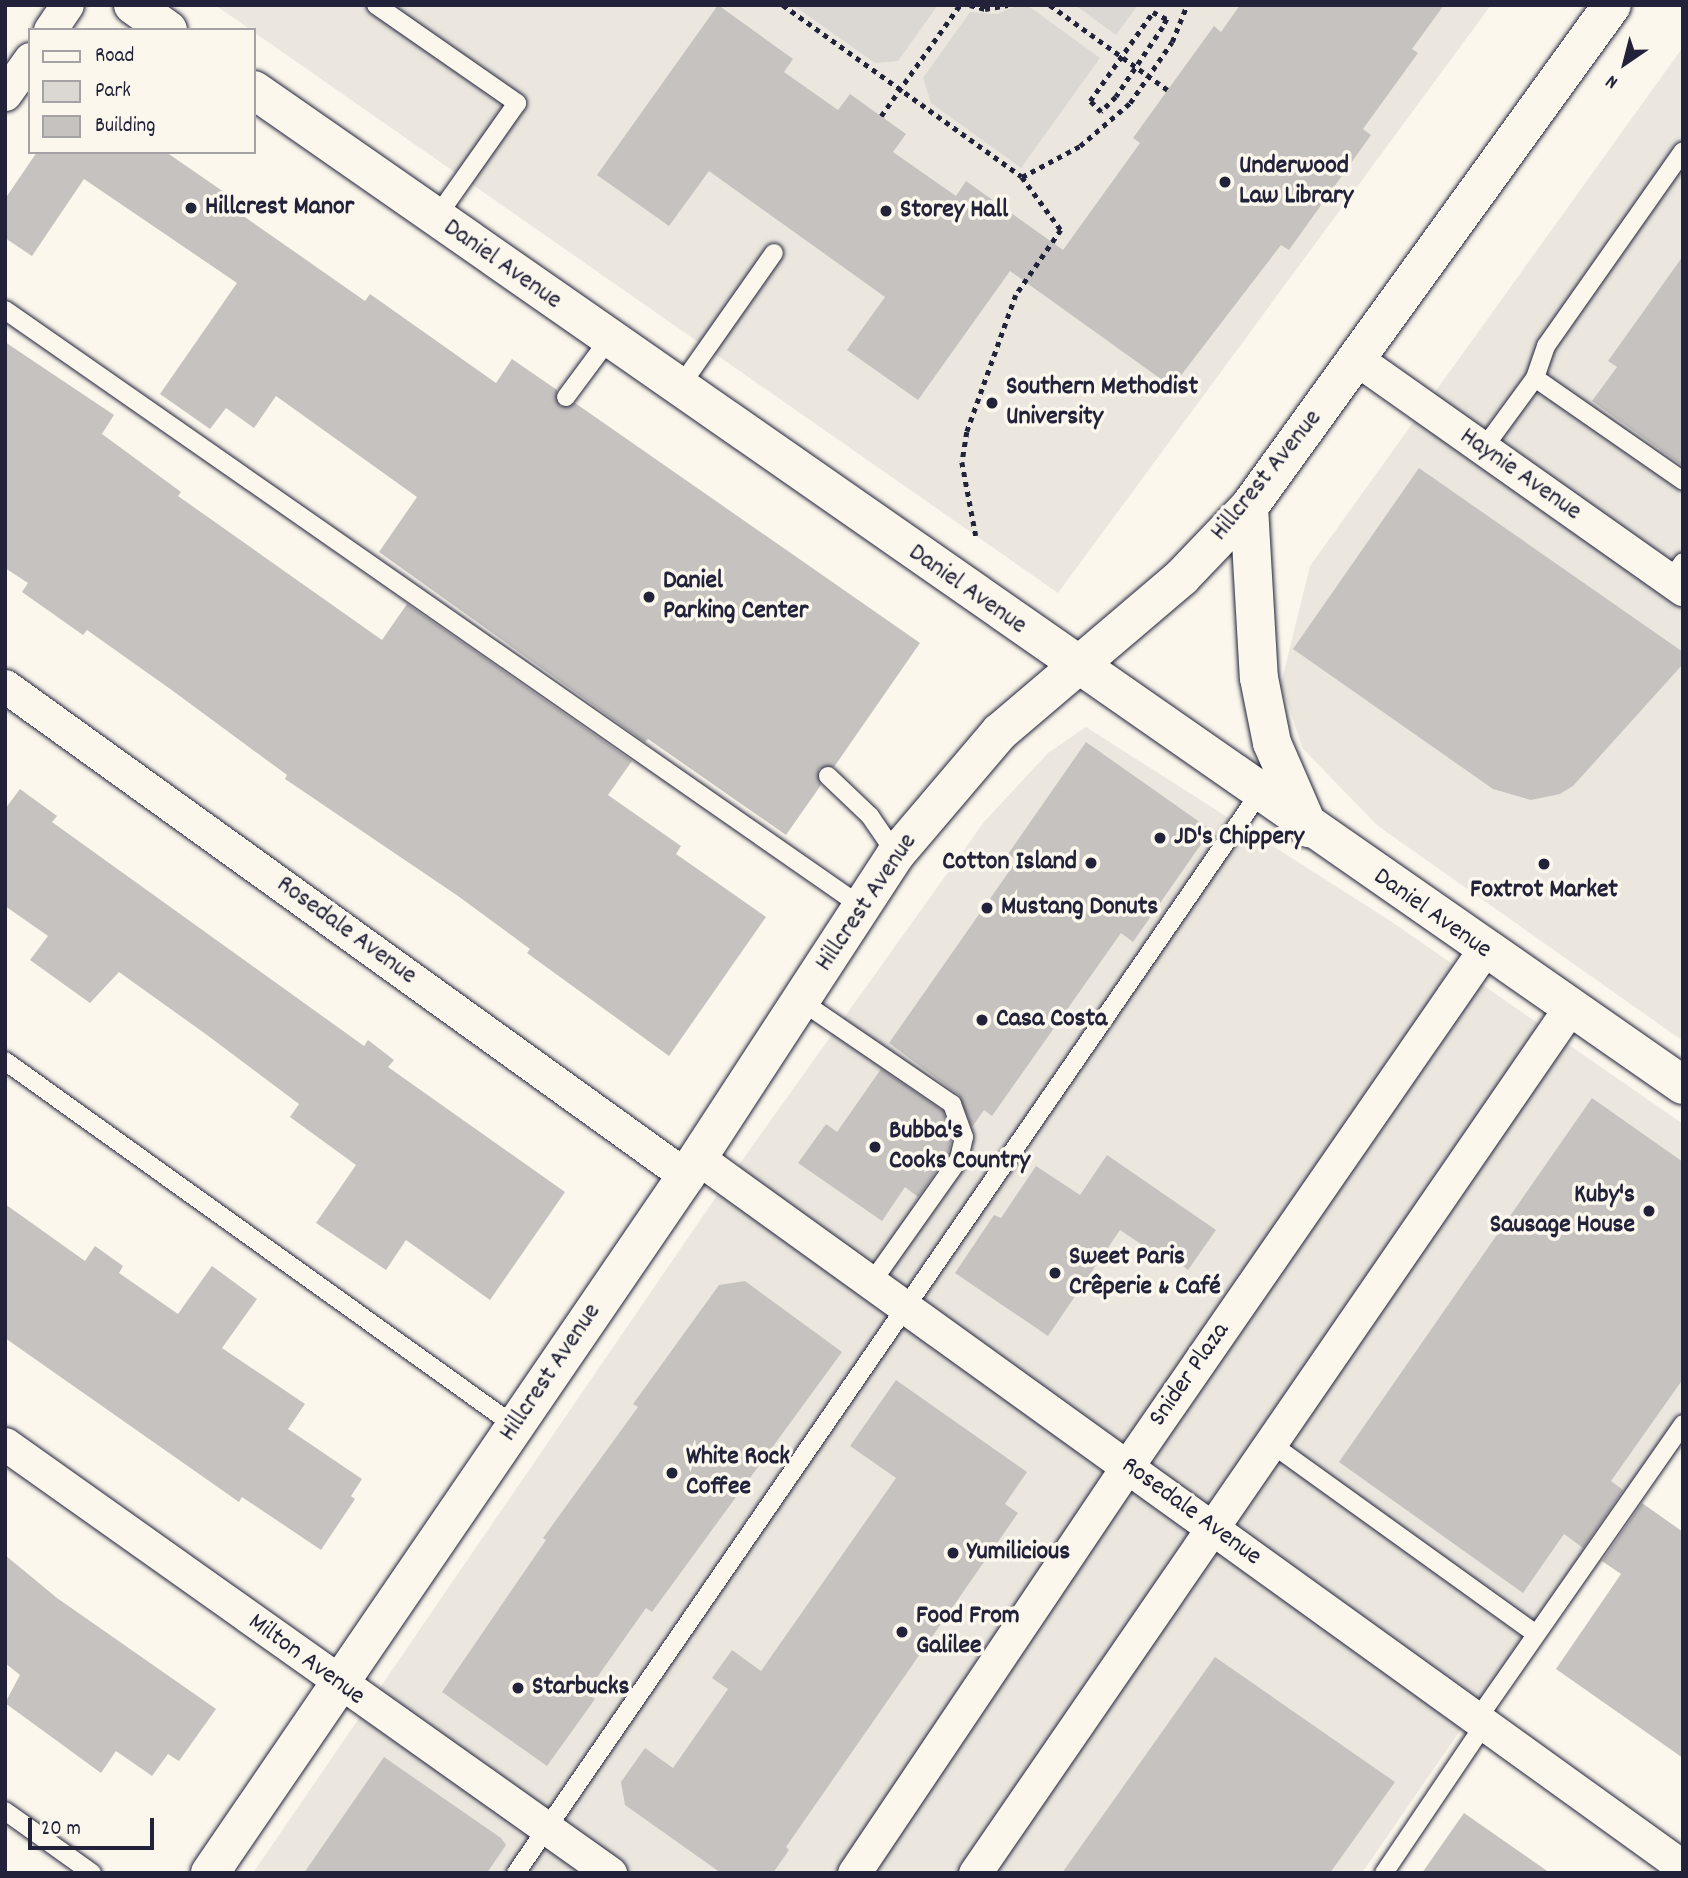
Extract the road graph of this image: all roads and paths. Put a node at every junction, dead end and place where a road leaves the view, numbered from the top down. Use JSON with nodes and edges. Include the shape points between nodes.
{"nodes":[{"id":1,"x":67,"y":5,"type":"edge"},
{"id":2,"x":133,"y":5,"type":"edge"},
{"id":3,"x":376,"y":5,"type":"edge"},
{"id":4,"x":783,"y":5,"type":"edge"},
{"id":5,"x":960,"y":5,"type":"edge"},
{"id":6,"x":970,"y":5,"type":"edge"},
{"id":7,"x":1008,"y":5,"type":"edge"},
{"id":8,"x":1050,"y":5,"type":"edge"},
{"id":9,"x":1187,"y":5,"type":"edge"},
{"id":10,"x":1612,"y":5,"type":"edge"},
{"id":11,"x":51,"y":28,"type":"edge"},
{"id":12,"x":165,"y":28,"type":"edge"},
{"id":13,"x":1123,"y":58,"type":"junction"},
{"id":14,"x":28,"y":62,"type":"edge"},
{"id":15,"x":1137,"y":68,"type":"junction"},
{"id":16,"x":1151,"y":77,"type":"junction"},
{"id":17,"x":900,"y":89,"type":"junction"},
{"id":18,"x":1168,"y":90,"type":"dead end"},
{"id":19,"x":256,"y":91,"type":"edge"},
{"id":20,"x":5,"y":94,"type":"edge"},
{"id":21,"x":881,"y":116,"type":"dead end"},
{"id":22,"x":1683,"y":151,"type":"edge"},
{"id":23,"x":1022,"y":177,"type":"junction"},
{"id":24,"x":436,"y":218,"type":"junction"},
{"id":25,"x":774,"y":253,"type":"dead end"},
{"id":26,"x":5,"y":310,"type":"edge"},
{"id":27,"x":609,"y":339,"type":"junction"},
{"id":28,"x":1358,"y":360,"type":"junction"},
{"id":29,"x":1535,"y":378,"type":"junction"},
{"id":30,"x":679,"y":388,"type":"junction"},
{"id":31,"x":566,"y":397,"type":"dead end"},
{"id":32,"x":1483,"y":449,"type":"junction"},
{"id":33,"x":1683,"y":481,"type":"edge"},
{"id":34,"x":1249,"y":507,"type":"junction"},
{"id":35,"x":976,"y":536,"type":"dead end"},
{"id":36,"x":1679,"y":577,"type":"edge"},
{"id":37,"x":1078,"y":668,"type":"junction"},
{"id":38,"x":5,"y":686,"type":"edge"},
{"id":39,"x":828,"y":776,"type":"dead end"},
{"id":40,"x":1259,"y":794,"type":"junction"},
{"id":41,"x":1309,"y":828,"type":"junction"},
{"id":42,"x":896,"y":854,"type":"junction"},
{"id":43,"x":862,"y":907,"type":"junction"},
{"id":44,"x":1484,"y":950,"type":"junction"},
{"id":45,"x":801,"y":1001,"type":"junction"},
{"id":46,"x":1569,"y":1009,"type":"junction"},
{"id":47,"x":5,"y":1061,"type":"edge"},
{"id":48,"x":1683,"y":1085,"type":"edge"},
{"id":49,"x":692,"y":1167,"type":"junction"},
{"id":50,"x":872,"y":1282,"type":"junction"},
{"id":51,"x":904,"y":1305,"type":"junction"},
{"id":52,"x":1683,"y":1424,"type":"edge"},
{"id":53,"x":515,"y":1426,"type":"junction"},
{"id":54,"x":5,"y":1444,"type":"edge"},
{"id":55,"x":1273,"y":1445,"type":"junction"},
{"id":56,"x":1128,"y":1465,"type":"junction"},
{"id":57,"x":1214,"y":1531,"type":"junction"},
{"id":58,"x":1536,"y":1634,"type":"junction"},
{"id":59,"x":339,"y":1684,"type":"junction"},
{"id":60,"x":1480,"y":1723,"type":"junction"},
{"id":61,"x":5,"y":1811,"type":"edge"},
{"id":62,"x":546,"y":1829,"type":"junction"},
{"id":63,"x":1683,"y":1867,"type":"edge"},
{"id":64,"x":92,"y":1873,"type":"edge"},
{"id":65,"x":210,"y":1873,"type":"edge"},
{"id":66,"x":516,"y":1873,"type":"edge"},
{"id":67,"x":610,"y":1873,"type":"edge"},
{"id":68,"x":855,"y":1873,"type":"edge"},
{"id":69,"x":975,"y":1873,"type":"edge"},
{"id":70,"x":1384,"y":1873,"type":"edge"}],
"edges":[{"from":1,"to":11,"type":"street"},
{"from":2,"to":12,"type":"street"},
{"from":3,"to":24,"type":"lane","via":[[517,103]]},
{"from":4,"to":17,"type":"path"},
{"from":5,"to":17,"type":"path"},
{"from":6,"to":7,"type":"path","via":[[985,9]]},
{"from":8,"to":13,"type":"path"},
{"from":9,"to":16,"type":"path"},
{"from":10,"to":28,"type":"street","name":"Hillcrest Avenue"},
{"from":13,"to":15,"type":"path"},
{"from":13,"to":15,"type":"path","via":[[1090,101],[1101,111]]},
{"from":13,"to":15,"type":"path","via":[[1153,12],[1167,19]]},
{"from":14,"to":20,"type":"street"},
{"from":15,"to":16,"type":"path"},
{"from":16,"to":18,"type":"path"},
{"from":16,"to":23,"type":"path","via":[[1107,126]]},
{"from":17,"to":21,"type":"path"},
{"from":17,"to":23,"type":"path"},
{"from":19,"to":24,"type":"street","name":"Daniel Avenue"},
{"from":22,"to":29,"type":"lane","via":[[1546,346]]},
{"from":23,"to":35,"type":"path","via":[[1061,230],[1016,295],[967,432],[962,462]]},
{"from":24,"to":27,"type":"street","name":"Daniel Avenue"},
{"from":25,"to":30,"type":"lane"},
{"from":26,"to":43,"type":"lane"},
{"from":27,"to":30,"type":"street","name":"Daniel Avenue"},
{"from":27,"to":31,"type":"lane"},
{"from":28,"to":32,"type":"street","name":"Haynie Avenue"},
{"from":28,"to":34,"type":"street","name":"Hillcrest Avenue"},
{"from":29,"to":32,"type":"lane"},
{"from":29,"to":33,"type":"lane"},
{"from":30,"to":37,"type":"street","name":"Daniel Avenue"},
{"from":32,"to":36,"type":"street","name":"Haynie Avenue"},
{"from":34,"to":37,"type":"street","name":"Hillcrest Avenue","via":[[1182,577]]},
{"from":34,"to":41,"type":"street","via":[[1259,677],[1272,743]]},
{"from":37,"to":40,"type":"street","name":"Daniel Avenue"},
{"from":37,"to":42,"type":"street","name":"Hillcrest Avenue","via":[[1000,732]]},
{"from":38,"to":49,"type":"street","name":"Rosedale Avenue"},
{"from":39,"to":42,"type":"lane","via":[[870,816]]},
{"from":40,"to":41,"type":"street","name":"Daniel Avenue"},
{"from":40,"to":51,"type":"lane"},
{"from":41,"to":44,"type":"street","name":"Daniel Avenue"},
{"from":42,"to":43,"type":"street","name":"Hillcrest Avenue"},
{"from":43,"to":45,"type":"street","name":"Hillcrest Avenue"},
{"from":44,"to":46,"type":"street","name":"Daniel Avenue"},
{"from":44,"to":56,"type":"street","name":"Snider Plaza"},
{"from":45,"to":49,"type":"street","name":"Hillcrest Avenue"},
{"from":45,"to":50,"type":"lane","via":[[952,1104],[964,1137],[959,1159]]},
{"from":46,"to":48,"type":"street","name":"Daniel Avenue"},
{"from":46,"to":55,"type":"street"},
{"from":47,"to":53,"type":"lane"},
{"from":49,"to":50,"type":"street","name":"Rosedale Avenue"},
{"from":49,"to":53,"type":"street","name":"Hillcrest Avenue"},
{"from":50,"to":51,"type":"street","name":"Rosedale Avenue"},
{"from":51,"to":56,"type":"street","name":"Rosedale Avenue"},
{"from":51,"to":62,"type":"lane"},
{"from":52,"to":58,"type":"lane"},
{"from":53,"to":59,"type":"street","name":"Hillcrest Avenue"},
{"from":54,"to":59,"type":"street","name":"Milton Avenue"},
{"from":55,"to":57,"type":"street"},
{"from":55,"to":58,"type":"lane"},
{"from":56,"to":57,"type":"street","name":"Rosedale Avenue"},
{"from":56,"to":68,"type":"street","name":"Snider Plaza"},
{"from":57,"to":60,"type":"street","name":"Rosedale Avenue"},
{"from":57,"to":69,"type":"street"},
{"from":58,"to":60,"type":"lane"},
{"from":59,"to":62,"type":"street","name":"Milton Avenue"},
{"from":59,"to":65,"type":"street","name":"Hillcrest Avenue"},
{"from":60,"to":63,"type":"street","name":"Rosedale Avenue"},
{"from":60,"to":70,"type":"lane"},
{"from":61,"to":64,"type":"lane"},
{"from":62,"to":66,"type":"lane"},
{"from":62,"to":67,"type":"street","name":"Milton Avenue"}]}
